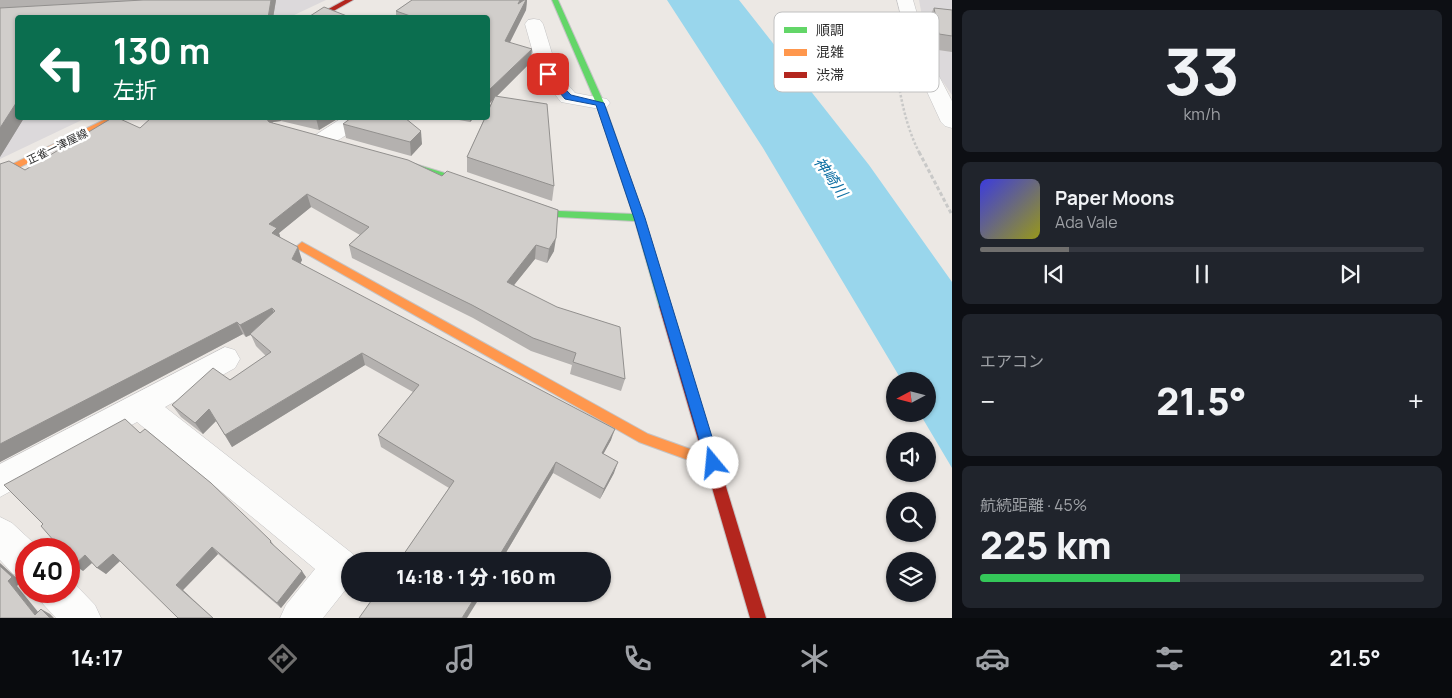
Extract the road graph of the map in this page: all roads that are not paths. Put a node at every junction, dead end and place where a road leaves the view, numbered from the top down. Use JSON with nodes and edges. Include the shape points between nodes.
{"nodes":[{"id":1,"x":350,"y":0,"type":"edge"},
{"id":2,"x":555,"y":0,"type":"edge"},
{"id":3,"x":321,"y":15,"type":"edge"},
{"id":4,"x":534,"y":24,"type":"dead end"},
{"id":5,"x":937,"y":92,"type":"edge"},
{"id":6,"x":600,"y":103,"type":"junction"},
{"id":7,"x":110,"y":120,"type":"edge"},
{"id":8,"x":353,"y":120,"type":"edge"},
{"id":9,"x":952,"y":122,"type":"edge"},
{"id":10,"x":326,"y":142,"type":"edge"},
{"id":11,"x":388,"y":159,"type":"edge"},
{"id":12,"x":0,"y":174,"type":"edge"},
{"id":13,"x":488,"y":190,"type":"edge"},
{"id":14,"x":514,"y":199,"type":"edge"},
{"id":15,"x":640,"y":218,"type":"junction"},
{"id":16,"x":302,"y":246,"type":"dead end"},
{"id":17,"x":225,"y":359,"type":"dead end"},
{"id":18,"x":139,"y":405,"type":"junction"},
{"id":19,"x":713,"y":463,"type":"junction"},
{"id":20,"x":0,"y":481,"type":"edge"},
{"id":21,"x":0,"y":535,"type":"edge"},
{"id":22,"x":15,"y":550,"type":"edge"},
{"id":23,"x":68,"y":603,"type":"edge"},
{"id":24,"x":82,"y":618,"type":"edge"},
{"id":25,"x":299,"y":618,"type":"edge"},
{"id":26,"x":758,"y":618,"type":"edge"}],
"edges":[{"from":1,"to":3,"type":"street"},
{"from":2,"to":6,"type":"street"},
{"from":4,"to":6,"type":"street","via":[[548,74],[568,98]]},
{"from":5,"to":9,"type":"street"},
{"from":6,"to":15,"type":"street"},
{"from":7,"to":12,"type":"street","name":"正雀一津屋線"},
{"from":8,"to":10,"type":"street"},
{"from":11,"to":13,"type":"street"},
{"from":14,"to":15,"type":"street","via":[[558,214]]},
{"from":15,"to":19,"type":"street"},
{"from":16,"to":19,"type":"street","via":[[644,438]]},
{"from":17,"to":18,"type":"street"},
{"from":18,"to":20,"type":"street"},
{"from":18,"to":25,"type":"street","via":[[340,567]]},
{"from":19,"to":26,"type":"street"},
{"from":21,"to":22,"type":"street"},
{"from":23,"to":24,"type":"street"}]}
